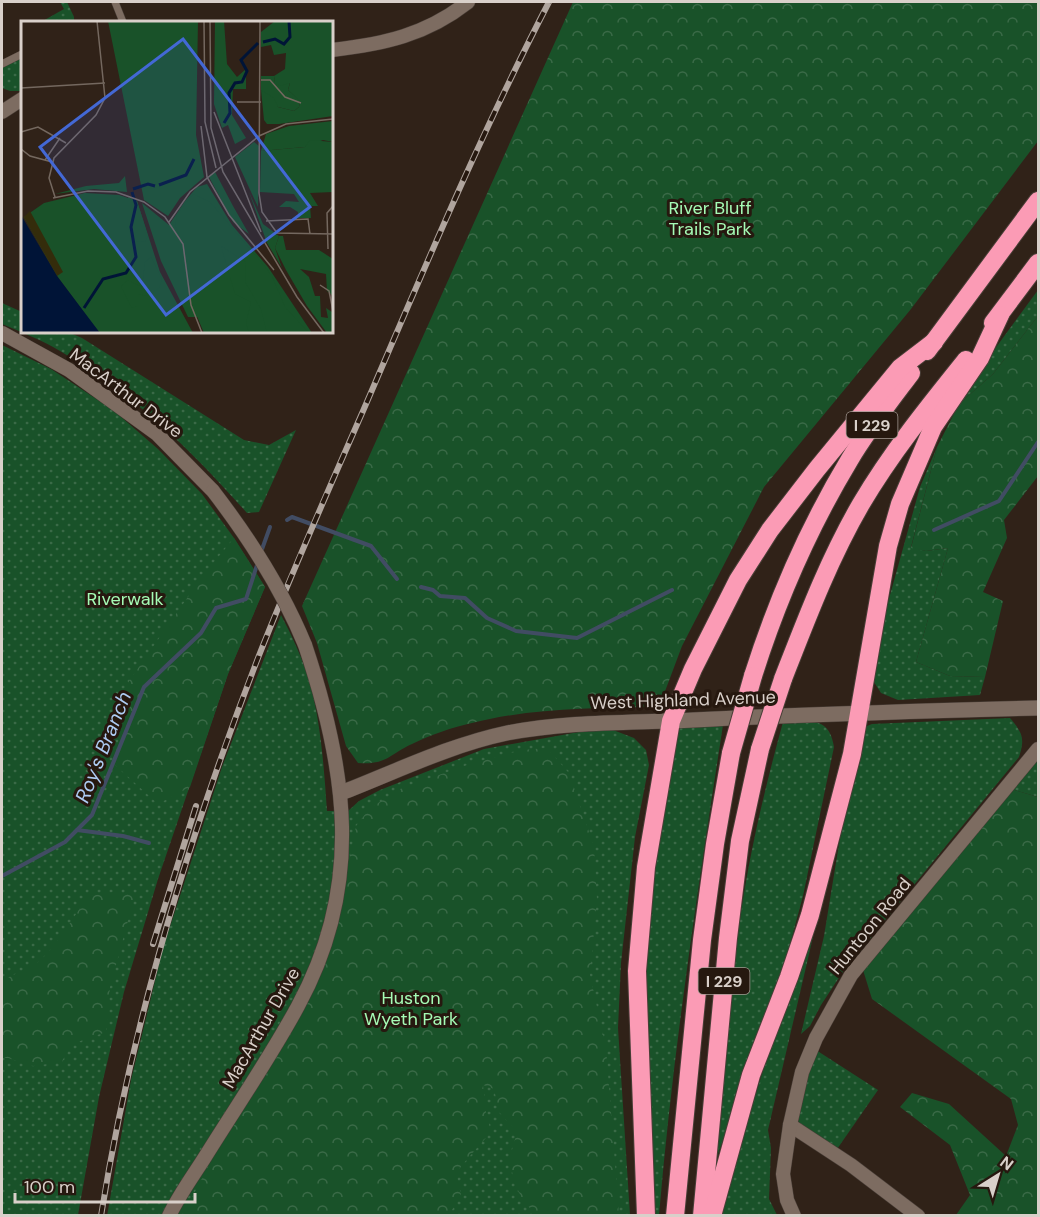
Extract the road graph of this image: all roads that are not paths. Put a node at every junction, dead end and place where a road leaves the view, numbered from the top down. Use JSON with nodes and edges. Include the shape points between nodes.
{"nodes":[{"id":1,"x":115,"y":2,"type":"edge"},
{"id":2,"x":468,"y":2,"type":"edge"},
{"id":3,"x":123,"y":21,"type":"edge"},
{"id":4,"x":333,"y":50,"type":"edge"},
{"id":5,"x":21,"y":54,"type":"edge"},
{"id":6,"x":2,"y":64,"type":"edge"},
{"id":7,"x":21,"y":99,"type":"edge"},
{"id":8,"x":3,"y":107,"type":"edge"},
{"id":9,"x":1038,"y":201,"type":"edge"},
{"id":10,"x":1038,"y":264,"type":"edge"},
{"id":11,"x":1000,"y":315,"type":"junction"},
{"id":12,"x":2,"y":333,"type":"edge"},
{"id":13,"x":934,"y":342,"type":"junction"},
{"id":14,"x":1038,"y":708,"type":"edge"},
{"id":15,"x":860,"y":712,"type":"junction"},
{"id":16,"x":671,"y":721,"type":"junction"},
{"id":17,"x":1038,"y":749,"type":"edge"},
{"id":18,"x":340,"y":793,"type":"junction"},
{"id":19,"x":790,"y":1125,"type":"junction"},
{"id":20,"x":169,"y":1215,"type":"edge"},
{"id":21,"x":646,"y":1215,"type":"edge"},
{"id":22,"x":675,"y":1215,"type":"edge"},
{"id":23,"x":702,"y":1215,"type":"edge"},
{"id":24,"x":712,"y":1215,"type":"edge"},
{"id":25,"x":794,"y":1215,"type":"edge"},
{"id":26,"x":918,"y":1215,"type":"edge"}],
"edges":[{"from":1,"to":3,"type":"lane"},
{"from":2,"to":4,"type":"street","via":[[434,24],[407,35],[376,45]]},
{"from":5,"to":6,"type":"lane"},
{"from":7,"to":8,"type":"street"},
{"from":9,"to":13,"type":"highway","number":"I 229"},
{"from":10,"to":11,"type":"highway","number":"I 229"},
{"from":11,"to":15,"type":"highway","via":[[980,358],[933,427],[900,504],[886,557]]},
{"from":11,"to":23,"type":"highway","number":"I 229","bridge":true,"via":[[910,432],[861,504],[812,606],[783,679],[760,749],[740,841]]},
{"from":12,"to":18,"type":"street","name":"MacArthur Drive","bridge":true,"via":[[69,370],[157,434],[213,491],[258,552],[305,645],[337,758]]},
{"from":13,"to":16,"type":"highway","via":[[900,368],[770,530],[738,580]]},
{"from":13,"to":22,"type":"highway","number":"I 229","bridge":true,"via":[[875,421],[830,493],[781,597],[753,676],[731,753],[715,844]]},
{"from":14,"to":15,"type":"street","name":"West Highland Avenue"},
{"from":15,"to":16,"type":"street","name":"West Highland Avenue"},
{"from":15,"to":24,"type":"highway","via":[[810,915],[751,1075]]},
{"from":16,"to":18,"type":"street","name":"West Highland Avenue","via":[[581,723],[507,734],[475,741]]},
{"from":16,"to":21,"type":"highway","via":[[646,867],[637,971]]},
{"from":17,"to":19,"type":"street","name":"Huntoon Road","via":[[851,975],[802,1072]]},
{"from":18,"to":20,"type":"street","name":"MacArthur Drive","via":[[343,850],[325,945],[299,1005]]},
{"from":19,"to":25,"type":"street","name":"Huntoon Road","via":[[783,1174]]},
{"from":19,"to":26,"type":"street"}]}
